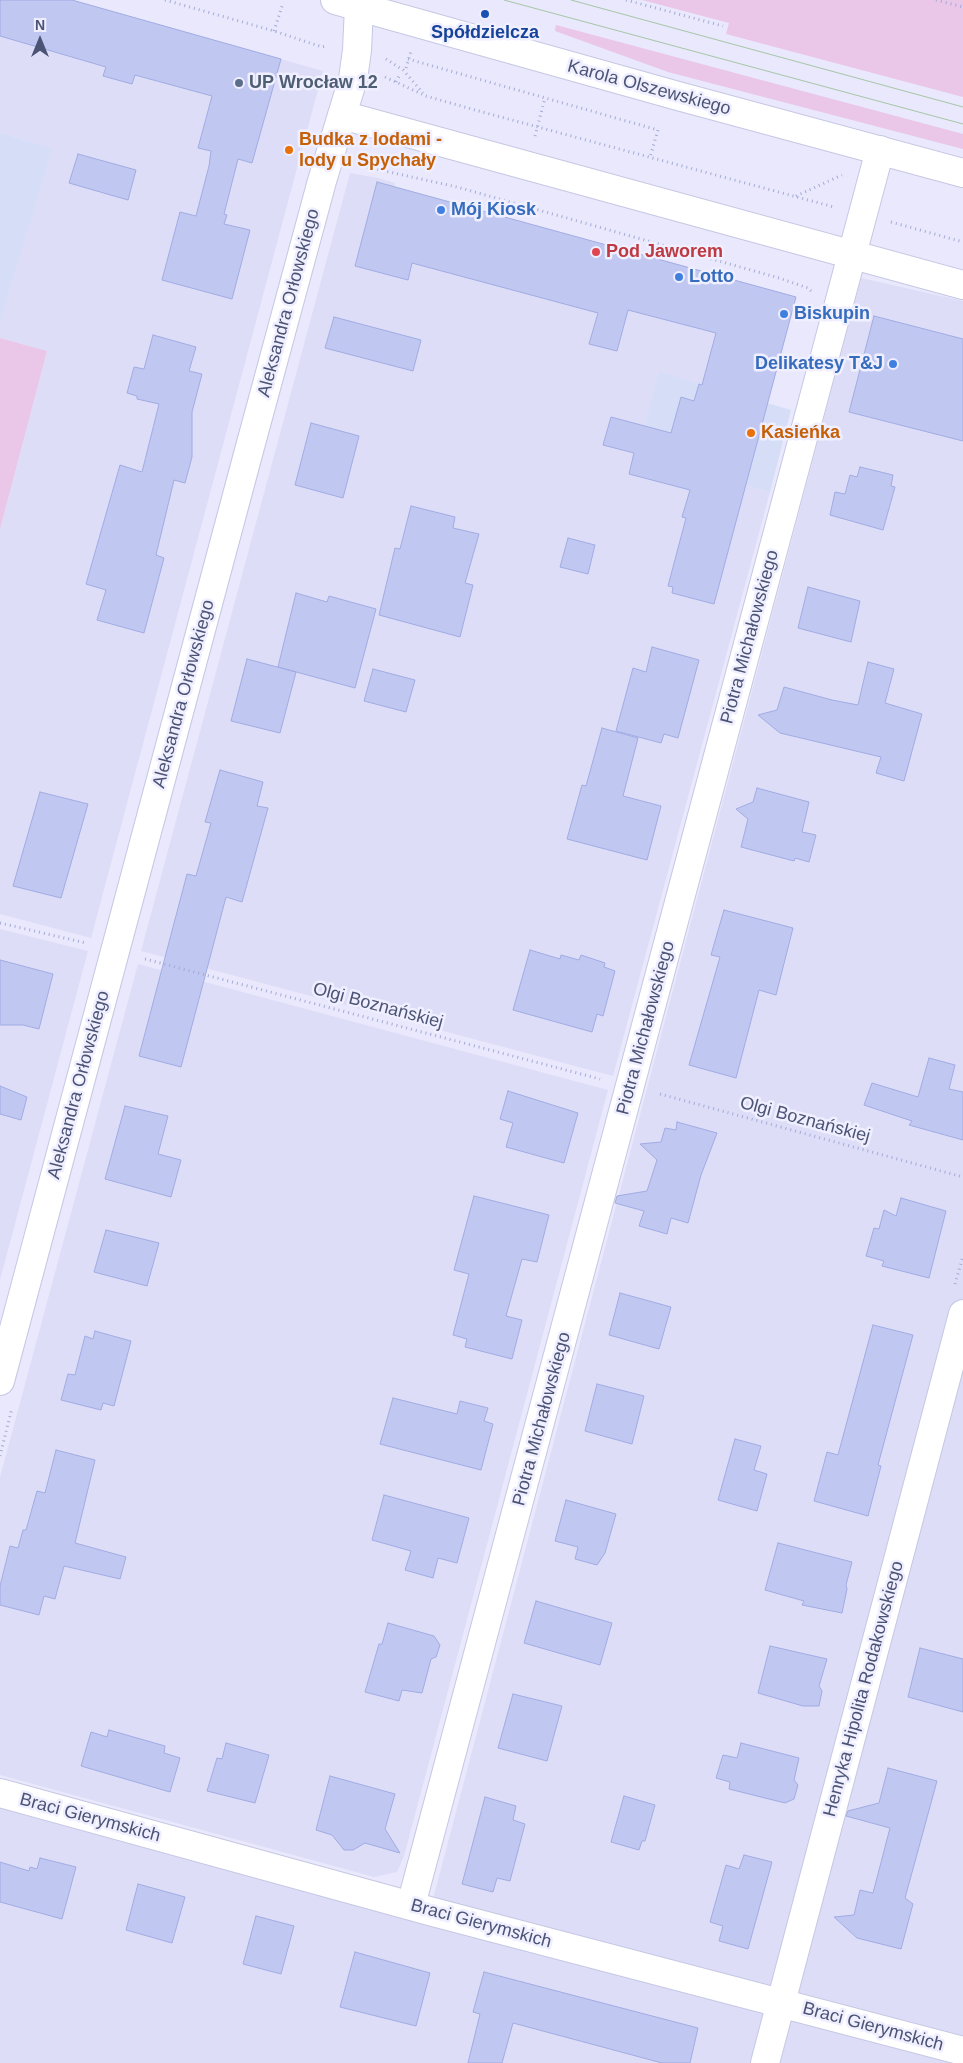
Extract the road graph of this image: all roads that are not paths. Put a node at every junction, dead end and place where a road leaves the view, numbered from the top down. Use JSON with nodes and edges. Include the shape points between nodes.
{"nodes":[{"id":1,"x":351,"y":2,"type":"edge"},
{"id":2,"x":342,"y":115,"type":"junction"},
{"id":3,"x":880,"y":150,"type":"junction"},
{"id":4,"x":963,"y":173,"type":"edge"},
{"id":5,"x":852,"y":255,"type":"junction"},
{"id":6,"x":963,"y":285,"type":"edge"},
{"id":7,"x":963,"y":1314,"type":"edge"},
{"id":8,"x":0,"y":1380,"type":"edge"},
{"id":9,"x":0,"y":1793,"type":"edge"},
{"id":10,"x":412,"y":1905,"type":"junction"},
{"id":11,"x":781,"y":2003,"type":"junction"},
{"id":12,"x":963,"y":2052,"type":"edge"},
{"id":13,"x":765,"y":2063,"type":"edge"}],
"edges":[{"from":1,"to":2,"type":"street","name":"Aleksandra Orłowskiego","via":[[355,67]]},
{"from":1,"to":3,"type":"street","name":"Karola Olszewskiego"},
{"from":2,"to":5,"type":"street"},
{"from":2,"to":8,"type":"street","name":"Aleksandra Orłowskiego"},
{"from":3,"to":4,"type":"street","name":"Karola Olszewskiego"},
{"from":3,"to":5,"type":"street","name":"Piotra Michałowskiego"},
{"from":5,"to":6,"type":"street"},
{"from":5,"to":10,"type":"street","name":"Piotra Michałowskiego"},
{"from":7,"to":11,"type":"street","name":"Henryka Hipolita Rodakowskiego"},
{"from":9,"to":10,"type":"street","name":"Braci Gierymskich"},
{"from":10,"to":11,"type":"street","name":"Braci Gierymskich"},
{"from":11,"to":12,"type":"street","name":"Braci Gierymskich"},
{"from":11,"to":13,"type":"street","name":"Henryka Hipolita Rodakowskiego"}]}
